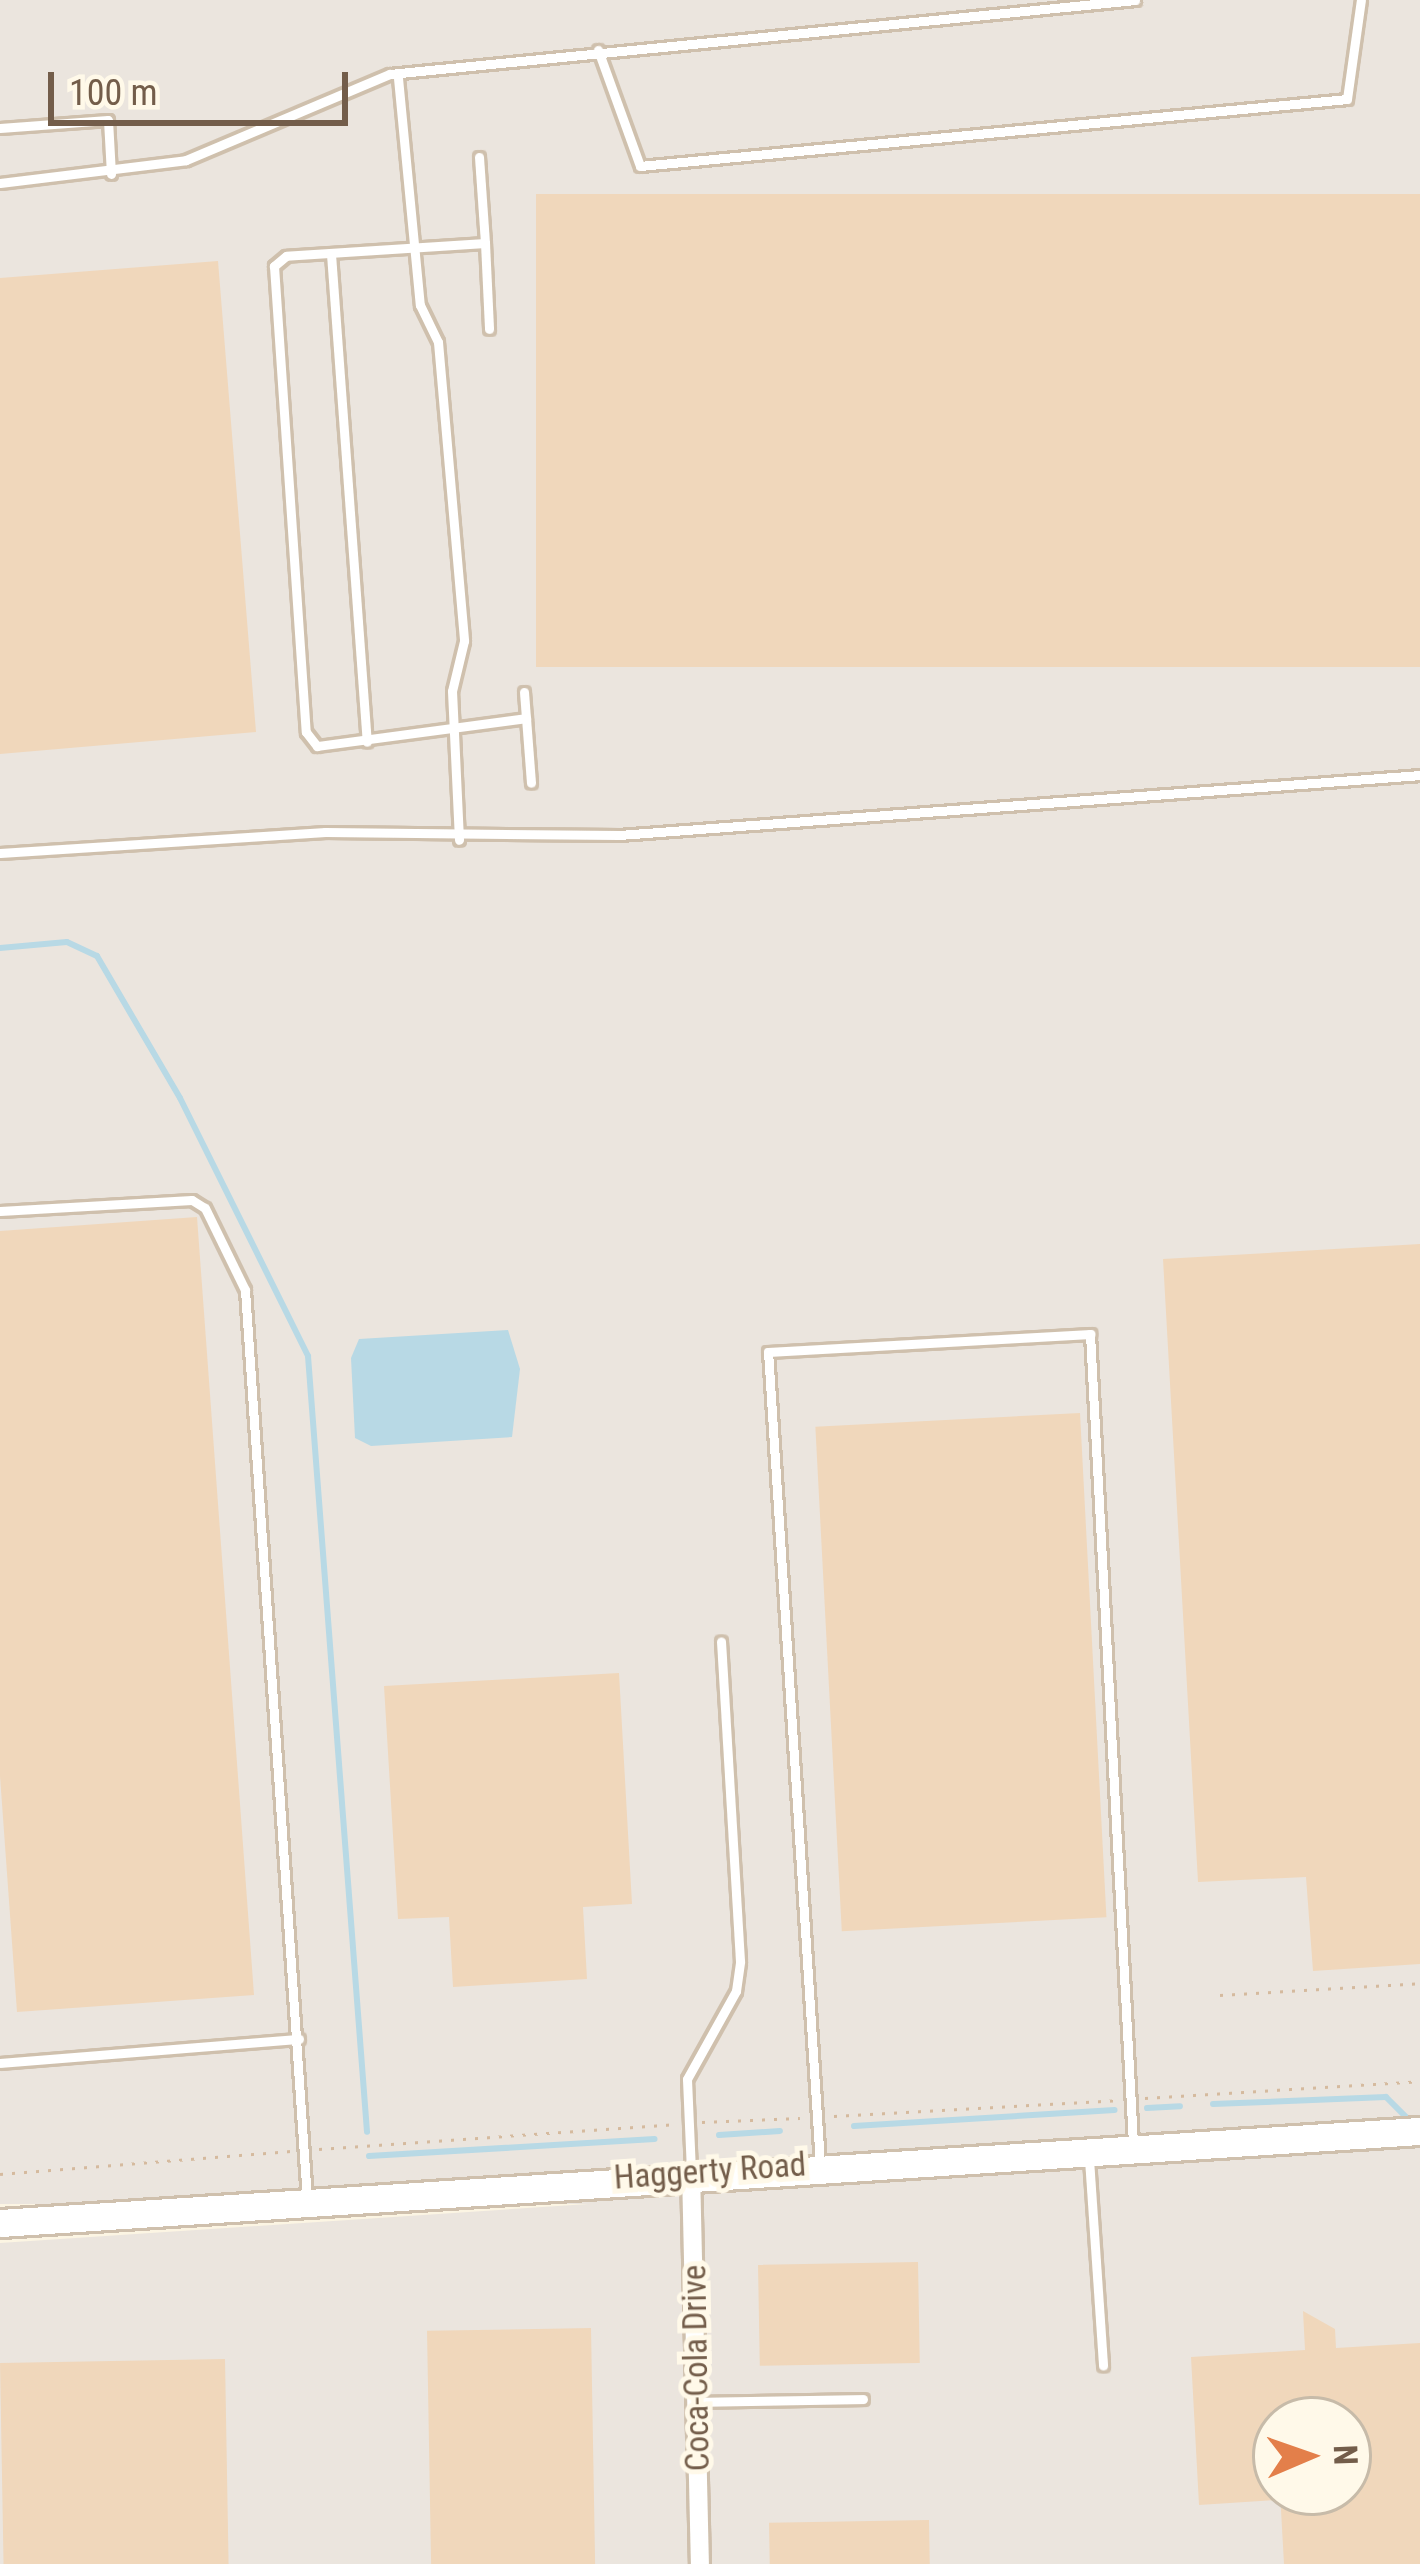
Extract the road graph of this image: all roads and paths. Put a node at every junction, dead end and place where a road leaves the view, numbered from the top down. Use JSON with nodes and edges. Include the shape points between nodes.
{"nodes":[{"id":1,"x":1135,"y":0,"type":"edge"},
{"id":2,"x":1361,"y":0,"type":"edge"},
{"id":3,"x":598,"y":50,"type":"junction"},
{"id":4,"x":398,"y":78,"type":"junction"},
{"id":5,"x":0,"y":128,"type":"edge"},
{"id":6,"x":479,"y":157,"type":"dead end"},
{"id":7,"x":111,"y":174,"type":"junction"},
{"id":8,"x":0,"y":182,"type":"edge"},
{"id":9,"x":485,"y":243,"type":"junction"},
{"id":10,"x":413,"y":249,"type":"junction"},
{"id":11,"x":331,"y":254,"type":"junction"},
{"id":12,"x":489,"y":328,"type":"dead end"},
{"id":13,"x":524,"y":692,"type":"dead end"},
{"id":14,"x":526,"y":718,"type":"junction"},
{"id":15,"x":453,"y":725,"type":"junction"},
{"id":16,"x":367,"y":742,"type":"junction"},
{"id":17,"x":1420,"y":776,"type":"edge"},
{"id":18,"x":531,"y":783,"type":"dead end"},
{"id":19,"x":459,"y":841,"type":"junction"},
{"id":20,"x":0,"y":853,"type":"edge"},
{"id":21,"x":0,"y":1211,"type":"edge"},
{"id":22,"x":721,"y":1642,"type":"dead end"},
{"id":23,"x":1420,"y":1983,"type":"edge"},
{"id":24,"x":1220,"y":1994,"type":"dead end"},
{"id":25,"x":299,"y":2039,"type":"junction"},
{"id":26,"x":0,"y":2063,"type":"edge"},
{"id":27,"x":1420,"y":2081,"type":"edge"},
{"id":28,"x":1130,"y":2099,"type":"junction"},
{"id":29,"x":817,"y":2117,"type":"junction"},
{"id":30,"x":700,"y":2122,"type":"dead end"},
{"id":31,"x":672,"y":2124,"type":"dead end"},
{"id":32,"x":1420,"y":2131,"type":"edge"},
{"id":33,"x":1133,"y":2145,"type":"junction"},
{"id":34,"x":1089,"y":2148,"type":"junction"},
{"id":35,"x":307,"y":2150,"type":"junction"},
{"id":36,"x":820,"y":2164,"type":"junction"},
{"id":37,"x":691,"y":2171,"type":"junction"},
{"id":38,"x":0,"y":2174,"type":"edge"},
{"id":39,"x":307,"y":2200,"type":"junction"},
{"id":40,"x":0,"y":2223,"type":"edge"},
{"id":41,"x":1102,"y":2366,"type":"dead end"},
{"id":42,"x":863,"y":2399,"type":"dead end"},
{"id":43,"x":696,"y":2402,"type":"junction"},
{"id":44,"x":700,"y":2564,"type":"edge"}],
"edges":[{"from":1,"to":3,"type":"lane"},
{"from":2,"to":3,"type":"lane","via":[[1347,99],[640,166]]},
{"from":3,"to":4,"type":"lane"},
{"from":4,"to":7,"type":"lane","via":[[186,160]]},
{"from":4,"to":10,"type":"lane"},
{"from":5,"to":7,"type":"lane","via":[[108,120]]},
{"from":6,"to":9,"type":"lane"},
{"from":7,"to":8,"type":"lane"},
{"from":9,"to":10,"type":"lane"},
{"from":9,"to":12,"type":"lane"},
{"from":10,"to":11,"type":"lane"},
{"from":10,"to":15,"type":"lane","via":[[420,305],[437,342],[462,618]]},
{"from":11,"to":16,"type":"lane"},
{"from":11,"to":16,"type":"lane","via":[[286,256],[271,282],[306,732],[317,746]]},
{"from":13,"to":14,"type":"lane"},
{"from":14,"to":15,"type":"lane"},
{"from":14,"to":18,"type":"lane"},
{"from":15,"to":16,"type":"lane"},
{"from":15,"to":19,"type":"lane"},
{"from":17,"to":19,"type":"lane"},
{"from":19,"to":20,"type":"lane","via":[[325,832]]},
{"from":21,"to":25,"type":"lane","via":[[191,1199],[206,1208],[245,1290]]},
{"from":22,"to":37,"type":"lane","via":[[740,1961],[736,1991],[687,2079]]},
{"from":23,"to":24,"type":"path"},
{"from":25,"to":26,"type":"lane"},
{"from":25,"to":35,"type":"lane"},
{"from":27,"to":28,"type":"path"},
{"from":28,"to":29,"type":"path"},
{"from":28,"to":29,"type":"lane","via":[[1090,1334],[768,1352]]},
{"from":28,"to":33,"type":"lane"},
{"from":29,"to":30,"type":"path"},
{"from":29,"to":36,"type":"lane"},
{"from":31,"to":35,"type":"path"},
{"from":32,"to":33,"type":"main road","name":"Haggerty Road"},
{"from":33,"to":34,"type":"main road","name":"Haggerty Road"},
{"from":34,"to":36,"type":"main road","name":"Haggerty Road"},
{"from":34,"to":41,"type":"lane"},
{"from":35,"to":38,"type":"path"},
{"from":35,"to":39,"type":"lane"},
{"from":36,"to":37,"type":"main road","name":"Haggerty Road"},
{"from":37,"to":39,"type":"main road","name":"Haggerty Road"},
{"from":37,"to":43,"type":"street","name":"Coca-Cola Drive"},
{"from":39,"to":40,"type":"main road","name":"Haggerty Road"},
{"from":42,"to":43,"type":"lane"},
{"from":43,"to":44,"type":"street","name":"Coca-Cola Drive"}]}
